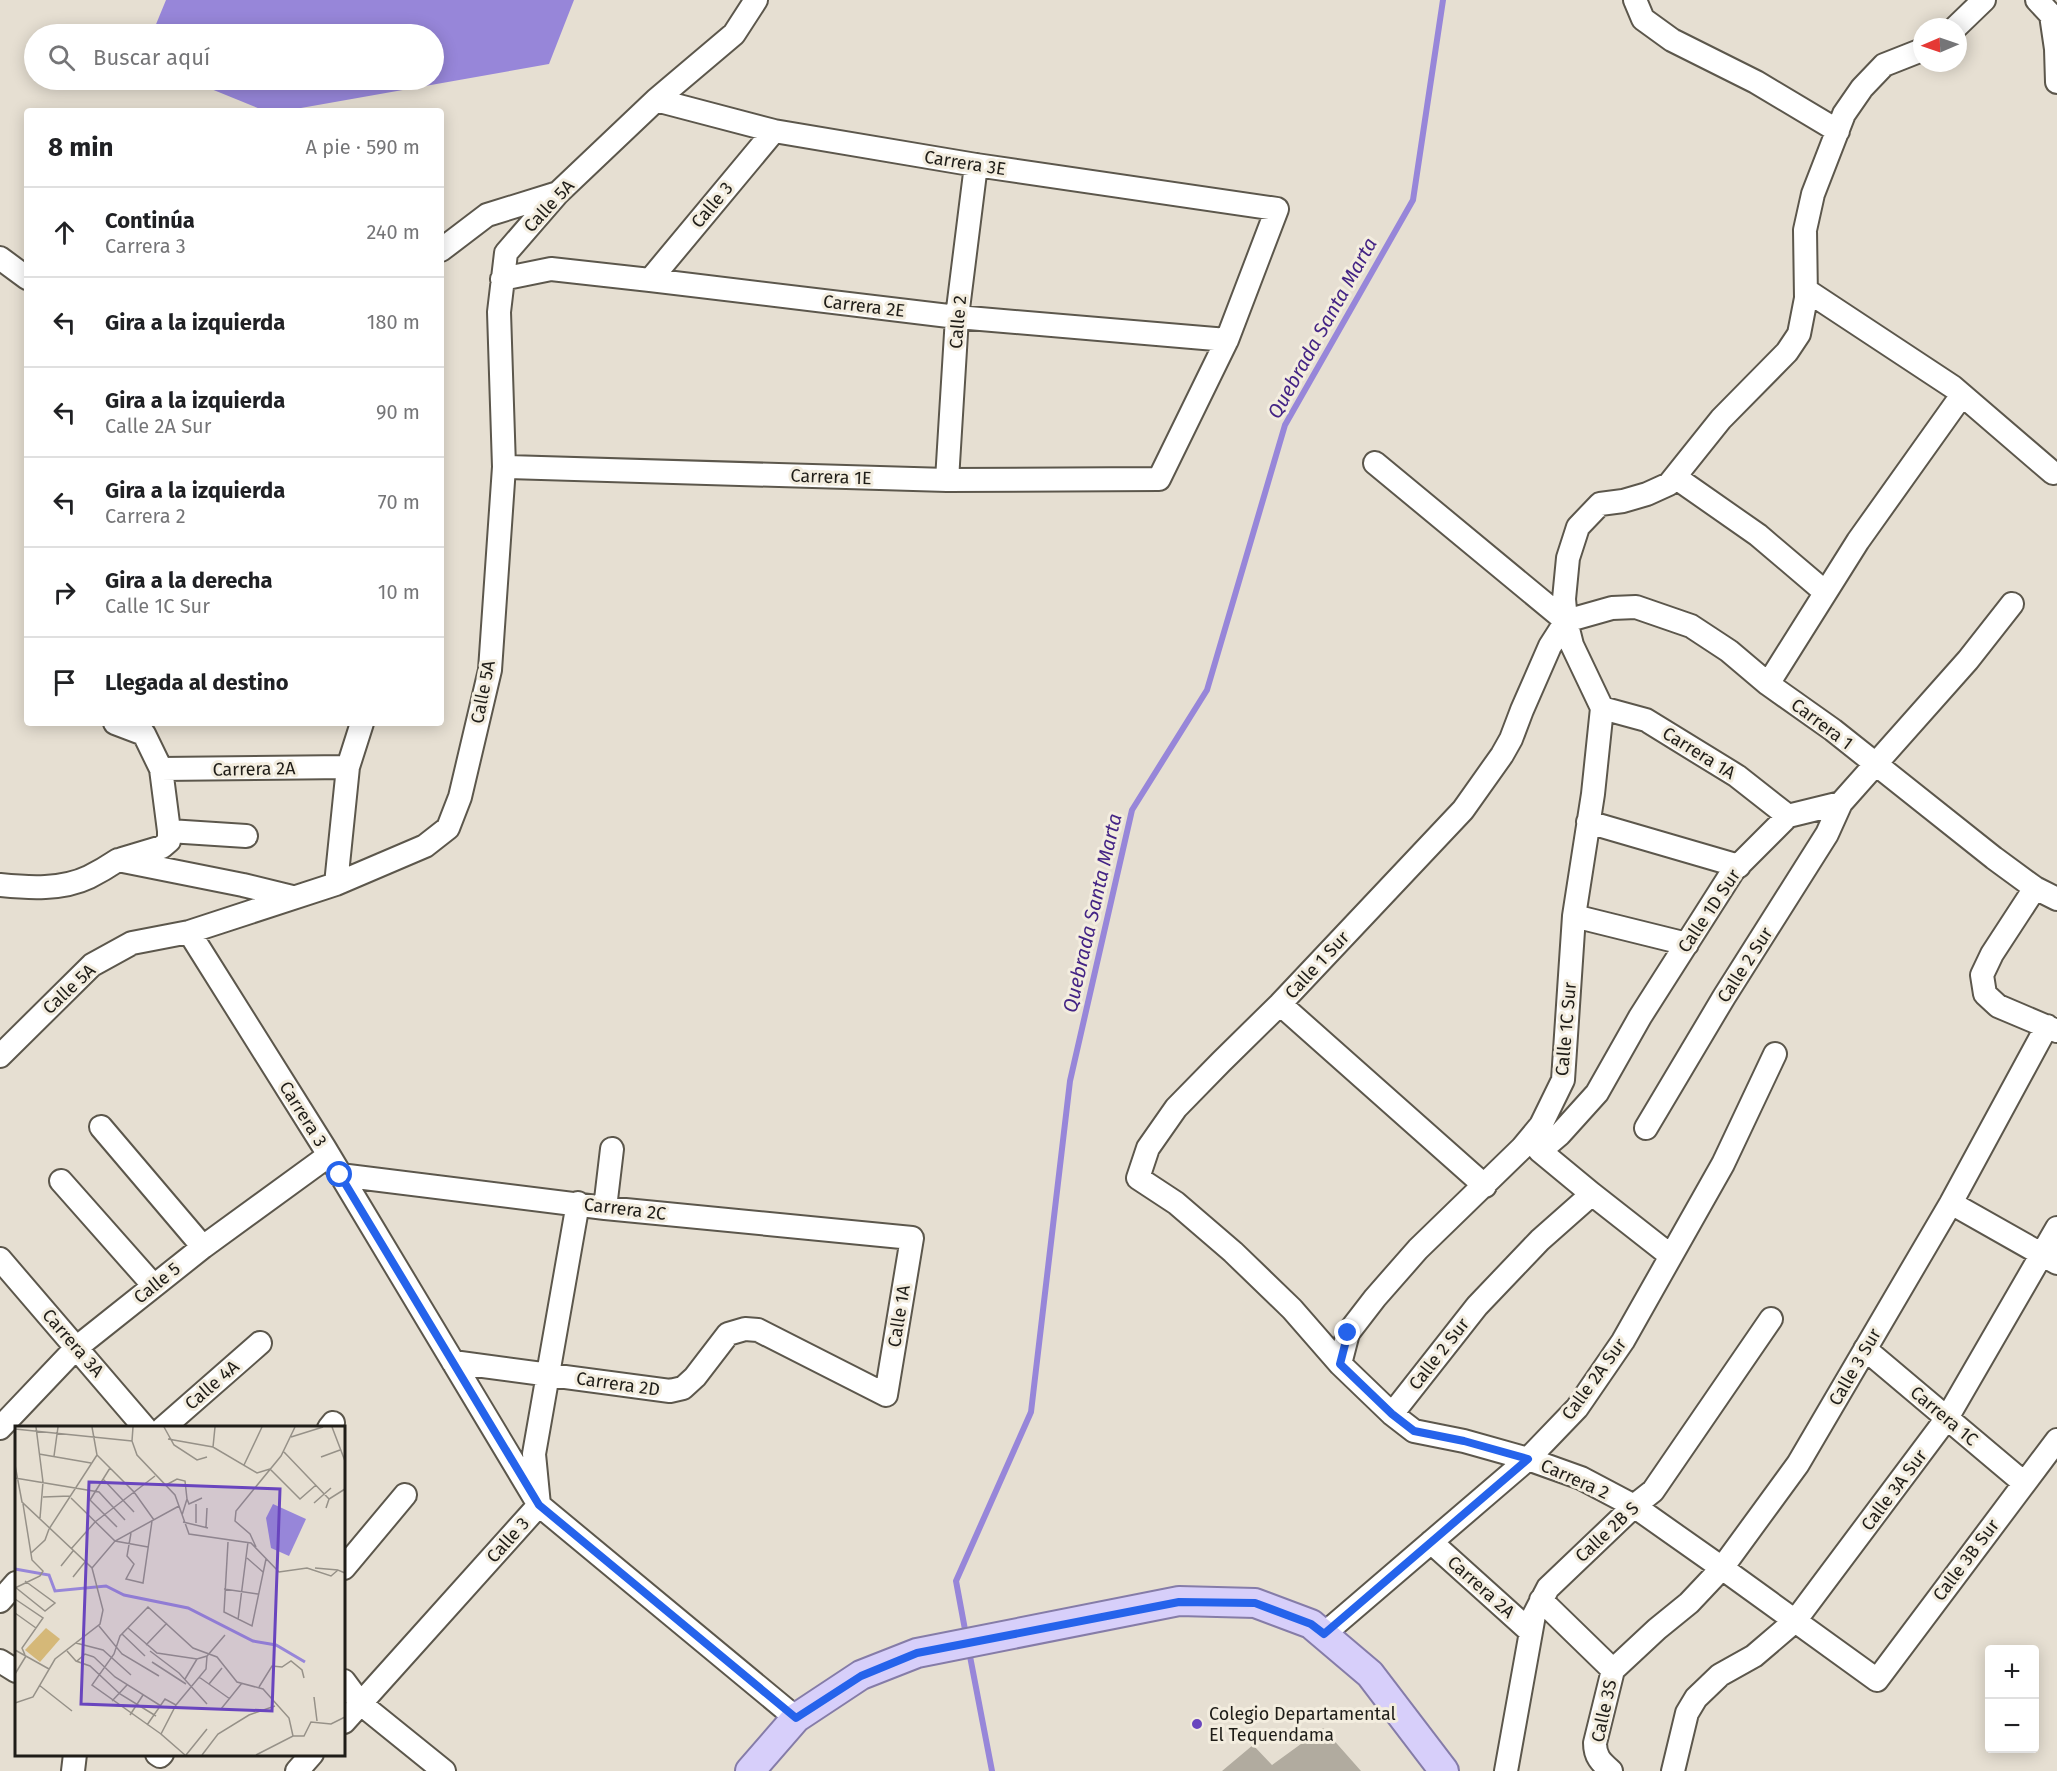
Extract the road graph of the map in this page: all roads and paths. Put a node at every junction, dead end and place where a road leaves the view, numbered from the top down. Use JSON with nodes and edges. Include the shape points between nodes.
{"nodes":[{"id":1,"x":756,"y":0,"type":"edge"},
{"id":2,"x":1635,"y":0,"type":"edge"},
{"id":3,"x":1984,"y":0,"type":"edge"},
{"id":4,"x":2037,"y":0,"type":"edge"},
{"id":5,"x":1965,"y":18,"type":"edge"},
{"id":6,"x":1913,"y":54,"type":"edge"},
{"id":7,"x":2057,"y":82,"type":"edge"},
{"id":8,"x":656,"y":100,"type":"junction"},
{"id":9,"x":774,"y":131,"type":"junction"},
{"id":10,"x":1838,"y":131,"type":"junction"},
{"id":11,"x":976,"y":165,"type":"junction"},
{"id":12,"x":558,"y":194,"type":"junction"},
{"id":13,"x":444,"y":248,"type":"edge"},
{"id":14,"x":502,"y":279,"type":"junction"},
{"id":15,"x":650,"y":280,"type":"junction"},
{"id":16,"x":1806,"y":290,"type":"junction"},
{"id":17,"x":957,"y":317,"type":"junction"},
{"id":18,"x":1227,"y":340,"type":"junction"},
{"id":19,"x":1962,"y":395,"type":"junction"},
{"id":20,"x":1375,"y":463,"type":"dead end"},
{"id":21,"x":504,"y":467,"type":"junction"},
{"id":22,"x":2053,"y":473,"type":"dead end"},
{"id":23,"x":1675,"y":477,"type":"junction"},
{"id":24,"x":947,"y":480,"type":"junction"},
{"id":25,"x":1825,"y":592,"type":"junction"},
{"id":26,"x":2012,"y":604,"type":"dead end"},
{"id":27,"x":1566,"y":621,"type":"junction"},
{"id":28,"x":1768,"y":684,"type":"junction"},
{"id":29,"x":1602,"y":708,"type":"junction"},
{"id":30,"x":123,"y":726,"type":"edge"},
{"id":31,"x":361,"y":726,"type":"edge"},
{"id":32,"x":1875,"y":765,"type":"junction"},
{"id":33,"x":348,"y":767,"type":"junction"},
{"id":34,"x":161,"y":770,"type":"junction"},
{"id":35,"x":1841,"y":802,"type":"junction"},
{"id":36,"x":1788,"y":816,"type":"junction"},
{"id":37,"x":1588,"y":822,"type":"junction"},
{"id":38,"x":169,"y":831,"type":"junction"},
{"id":39,"x":246,"y":836,"type":"dead end"},
{"id":40,"x":118,"y":860,"type":"junction"},
{"id":41,"x":1738,"y":866,"type":"junction"},
{"id":42,"x":336,"y":884,"type":"junction"},
{"id":43,"x":0,"y":885,"type":"edge"},
{"id":44,"x":2036,"y":888,"type":"junction"},
{"id":45,"x":292,"y":897,"type":"junction"},
{"id":46,"x":2057,"y":899,"type":"edge"},
{"id":47,"x":1574,"y":916,"type":"junction"},
{"id":48,"x":189,"y":932,"type":"junction"},
{"id":49,"x":1687,"y":944,"type":"junction"},
{"id":50,"x":1280,"y":1004,"type":"junction"},
{"id":51,"x":2052,"y":1028,"type":"edge"},
{"id":52,"x":1,"y":1054,"type":"edge"},
{"id":53,"x":1774,"y":1054,"type":"dead end"},
{"id":54,"x":101,"y":1127,"type":"dead end"},
{"id":55,"x":1646,"y":1128,"type":"dead end"},
{"id":56,"x":1535,"y":1145,"type":"junction"},
{"id":57,"x":612,"y":1149,"type":"dead end"},
{"id":58,"x":334,"y":1165,"type":"junction"},
{"id":59,"x":1138,"y":1178,"type":"joint"},
{"id":60,"x":61,"y":1181,"type":"dead end"},
{"id":61,"x":1485,"y":1186,"type":"junction"},
{"id":62,"x":1592,"y":1194,"type":"junction"},
{"id":63,"x":578,"y":1203,"type":"junction"},
{"id":64,"x":1951,"y":1203,"type":"junction"},
{"id":65,"x":605,"y":1208,"type":"junction"},
{"id":66,"x":2057,"y":1228,"type":"edge"},
{"id":67,"x":912,"y":1238,"type":"joint"},
{"id":68,"x":203,"y":1247,"type":"junction"},
{"id":69,"x":1671,"y":1256,"type":"junction"},
{"id":70,"x":0,"y":1259,"type":"edge"},
{"id":71,"x":2050,"y":1259,"type":"edge"},
{"id":72,"x":154,"y":1286,"type":"junction"},
{"id":73,"x":1771,"y":1319,"type":"dead end"},
{"id":74,"x":260,"y":1343,"type":"dead end"},
{"id":75,"x":76,"y":1348,"type":"junction"},
{"id":76,"x":1865,"y":1349,"type":"junction"},
{"id":77,"x":453,"y":1362,"type":"junction"},
{"id":78,"x":1340,"y":1364,"type":"junction"},
{"id":79,"x":549,"y":1375,"type":"junction"},
{"id":80,"x":886,"y":1395,"type":"joint"},
{"id":81,"x":1392,"y":1414,"type":"junction"},
{"id":82,"x":1947,"y":1418,"type":"junction"},
{"id":83,"x":143,"y":1426,"type":"edge"},
{"id":84,"x":165,"y":1426,"type":"edge"},
{"id":85,"x":0,"y":1428,"type":"edge"},
{"id":86,"x":2057,"y":1440,"type":"edge"},
{"id":87,"x":1528,"y":1459,"type":"junction"},
{"id":88,"x":2024,"y":1483,"type":"junction"},
{"id":89,"x":405,"y":1495,"type":"dead end"},
{"id":90,"x":539,"y":1505,"type":"junction"},
{"id":91,"x":1634,"y":1506,"type":"junction"},
{"id":92,"x":1431,"y":1542,"type":"junction"},
{"id":93,"x":345,"y":1567,"type":"edge"},
{"id":94,"x":1722,"y":1568,"type":"junction"},
{"id":95,"x":15,"y":1584,"type":"edge"},
{"id":96,"x":1541,"y":1600,"type":"junction"},
{"id":97,"x":0,"y":1601,"type":"edge"},
{"id":98,"x":1795,"y":1621,"type":"junction"},
{"id":99,"x":1531,"y":1632,"type":"junction"},
{"id":100,"x":1324,"y":1634,"type":"junction"},
{"id":101,"x":0,"y":1661,"type":"edge"},
{"id":102,"x":15,"y":1670,"type":"edge"},
{"id":103,"x":1613,"y":1670,"type":"junction"},
{"id":104,"x":1877,"y":1680,"type":"joint"},
{"id":105,"x":345,"y":1682,"type":"edge"},
{"id":106,"x":361,"y":1704,"type":"junction"},
{"id":107,"x":796,"y":1718,"type":"junction"},
{"id":108,"x":345,"y":1721,"type":"edge"},
{"id":109,"x":75,"y":1756,"type":"edge"},
{"id":110,"x":311,"y":1756,"type":"edge"},
{"id":111,"x":73,"y":1771,"type":"edge"},
{"id":112,"x":297,"y":1771,"type":"edge"},
{"id":113,"x":444,"y":1771,"type":"edge"},
{"id":114,"x":750,"y":1771,"type":"edge"},
{"id":115,"x":1444,"y":1771,"type":"edge"},
{"id":116,"x":1506,"y":1771,"type":"edge"},
{"id":117,"x":1611,"y":1771,"type":"edge"},
{"id":118,"x":1674,"y":1771,"type":"edge"}],
"edges":[{"from":1,"to":8,"type":"street","name":"Calle 5A","via":[[734,34]]},
{"from":2,"to":10,"type":"street","via":[[1643,19],[1672,40],[1756,82]]},
{"from":3,"to":5,"type":"street"},
{"from":4,"to":7,"type":"street","via":[[2051,15]]},
{"from":6,"to":10,"type":"street","via":[[1884,65],[1862,88],[1844,114]]},
{"from":8,"to":9,"type":"street","name":"Carrera 3E"},
{"from":8,"to":12,"type":"street","name":"Calle 5A"},
{"from":9,"to":11,"type":"street","name":"Carrera 3E"},
{"from":9,"to":15,"type":"street","name":"Calle 3"},
{"from":10,"to":16,"type":"street","via":[[1813,194],[1805,230]]},
{"from":11,"to":17,"type":"street","name":"Calle 2"},
{"from":11,"to":18,"type":"street","name":"Carrera 3E","via":[[1277,209]]},
{"from":12,"to":13,"type":"street","via":[[487,215]]},
{"from":12,"to":14,"type":"street","name":"Calle 5A","via":[[506,253]]},
{"from":14,"to":15,"type":"street","name":"Carrera 2E","via":[[550,269]]},
{"from":14,"to":21,"type":"street","name":"Calle 5A","via":[[499,312]]},
{"from":15,"to":17,"type":"street","name":"Carrera 2E"},
{"from":16,"to":19,"type":"street"},
{"from":16,"to":23,"type":"street","via":[[1800,334]]},
{"from":17,"to":18,"type":"street","name":"Carrera 2E"},
{"from":17,"to":24,"type":"street","name":"Calle 2"},
{"from":18,"to":24,"type":"street","name":"Carrera 1E","via":[[1159,479]]},
{"from":19,"to":22,"type":"street"},
{"from":19,"to":25,"type":"street"},
{"from":20,"to":27,"type":"street"},
{"from":21,"to":24,"type":"street","name":"Carrera 1E"},
{"from":21,"to":42,"type":"street","name":"Calle 5A","via":[[490,670],[460,797],[448,828],[425,846]]},
{"from":23,"to":25,"type":"street","via":[[1758,535]]},
{"from":23,"to":27,"type":"street","via":[[1647,494],[1600,504],[1578,527],[1568,558]]},
{"from":25,"to":28,"type":"street"},
{"from":26,"to":32,"type":"street"},
{"from":27,"to":28,"type":"street","name":"Carrera 1","via":[[1612,608],[1636,607],[1691,626]]},
{"from":27,"to":29,"type":"street","via":[[1572,645]]},
{"from":27,"to":50,"type":"street","name":"Calle 1 Sur","via":[[1550,646],[1511,739],[1463,810]]},
{"from":28,"to":32,"type":"street","name":"Carrera 1"},
{"from":29,"to":36,"type":"street","name":"Carrera 1A","via":[[1646,720],[1737,776]]},
{"from":29,"to":37,"type":"street","name":"Calle 1C Sur"},
{"from":30,"to":34,"type":"street","via":[[144,734]]},
{"from":31,"to":33,"type":"street"},
{"from":32,"to":35,"type":"street"},
{"from":32,"to":44,"type":"street","name":"Carrera 1"},
{"from":33,"to":34,"type":"street","name":"Carrera 2A"},
{"from":33,"to":42,"type":"street"},
{"from":34,"to":38,"type":"street"},
{"from":35,"to":36,"type":"street"},
{"from":35,"to":55,"type":"street","name":"Calle 2 Sur","via":[[1827,834]]},
{"from":36,"to":41,"type":"street","name":"Calle 1D Sur"},
{"from":37,"to":41,"type":"street"},
{"from":37,"to":47,"type":"street","name":"Calle 1C Sur"},
{"from":38,"to":39,"type":"street"},
{"from":38,"to":40,"type":"street","via":[[169,841],[162,847]]},
{"from":40,"to":43,"type":"street","via":[[88,878],[51,887]]},
{"from":40,"to":45,"type":"street"},
{"from":41,"to":49,"type":"street","name":"Calle 1D Sur"},
{"from":42,"to":45,"type":"street","name":"Calle 5A"},
{"from":44,"to":46,"type":"street","name":"Carrera 1"},
{"from":44,"to":51,"type":"street","via":[[1982,975],[1985,994],[1998,1006]]},
{"from":45,"to":48,"type":"street","name":"Calle 5A"},
{"from":47,"to":49,"type":"street"},
{"from":47,"to":56,"type":"street","name":"Calle 1C Sur","via":[[1563,1080]]},
{"from":48,"to":52,"type":"street","name":"Calle 5A","via":[[132,943],[92,965]]},
{"from":48,"to":58,"type":"street","name":"Carrera 3"},
{"from":49,"to":56,"type":"street","name":"Calle 1D Sur","via":[[1597,1093],[1560,1134]]},
{"from":50,"to":59,"type":"street","name":"Calle 1 Sur","via":[[1176,1108],[1148,1148]]},
{"from":50,"to":61,"type":"street"},
{"from":51,"to":64,"type":"street","name":"Calle 3 Sur"},
{"from":53,"to":69,"type":"street","name":"Calle 2A Sur","via":[[1722,1164]]},
{"from":54,"to":68,"type":"street"},
{"from":56,"to":61,"type":"street","name":"Calle 1C Sur"},
{"from":56,"to":62,"type":"street"},
{"from":57,"to":65,"type":"street"},
{"from":58,"to":63,"type":"street","name":"Carrera 2C"},
{"from":58,"to":68,"type":"street","name":"Calle 5"},
{"from":58,"to":77,"type":"street","name":"Carrera 3"},
{"from":59,"to":78,"type":"street","name":"Carrera 2","via":[[1176,1203],[1233,1252],[1292,1309]]},
{"from":60,"to":72,"type":"street"},
{"from":61,"to":78,"type":"street","name":"Calle 1C Sur","via":[[1418,1249],[1375,1298],[1348,1333]]},
{"from":62,"to":69,"type":"street"},
{"from":62,"to":81,"type":"street","name":"Calle 2 Sur","via":[[1540,1240],[1477,1306]]},
{"from":63,"to":65,"type":"street","name":"Carrera 2C"},
{"from":63,"to":79,"type":"street","name":"Calle 3"},
{"from":64,"to":71,"type":"street"},
{"from":64,"to":76,"type":"street","name":"Calle 3 Sur"},
{"from":65,"to":67,"type":"street","name":"Carrera 2C"},
{"from":66,"to":71,"type":"street","name":"Calle 3A Sur"},
{"from":67,"to":80,"type":"street","name":"Calle 1A"},
{"from":68,"to":72,"type":"street","name":"Calle 5"},
{"from":69,"to":87,"type":"street","name":"Calle 2A Sur","via":[[1623,1341],[1577,1408]]},
{"from":70,"to":75,"type":"street","name":"Carrera 3A"},
{"from":71,"to":82,"type":"street","name":"Calle 3A Sur"},
{"from":72,"to":75,"type":"street","name":"Calle 5"},
{"from":73,"to":91,"type":"street","name":"Calle 2B S","via":[[1653,1491]]},
{"from":74,"to":84,"type":"street","name":"Calle 4A"},
{"from":75,"to":83,"type":"street","name":"Carrera 3A"},
{"from":75,"to":85,"type":"street","name":"Calle 5"},
{"from":76,"to":82,"type":"street","name":"Carrera 1C"},
{"from":76,"to":94,"type":"street","name":"Calle 3 Sur","via":[[1798,1464]]},
{"from":77,"to":79,"type":"street","name":"Carrera 2D"},
{"from":77,"to":90,"type":"street","name":"Carrera 3"},
{"from":78,"to":81,"type":"street","name":"Carrera 2"},
{"from":79,"to":80,"type":"street","name":"Carrera 2D","via":[[676,1390],[695,1377],[728,1334],[745,1329],[758,1330]]},
{"from":79,"to":90,"type":"street","name":"Calle 3","via":[[534,1454]]},
{"from":81,"to":87,"type":"street","name":"Carrera 2","via":[[1414,1431]]},
{"from":82,"to":88,"type":"street","name":"Carrera 1C"},
{"from":82,"to":98,"type":"street","name":"Calle 3A Sur"},
{"from":86,"to":88,"type":"street","name":"Calle 3B Sur"},
{"from":87,"to":91,"type":"street","name":"Carrera 2","via":[[1581,1478]]},
{"from":87,"to":92,"type":"street","name":"Calle 2A Sur"},
{"from":88,"to":104,"type":"street","name":"Calle 3B Sur"},
{"from":89,"to":93,"type":"street"},
{"from":90,"to":106,"type":"street","name":"Calle 3"},
{"from":90,"to":107,"type":"street","name":"Carrera 3"},
{"from":91,"to":94,"type":"street","name":"Carrera 2"},
{"from":91,"to":96,"type":"street","name":"Calle 2B S","via":[[1548,1588]]},
{"from":92,"to":99,"type":"street","name":"Carrera 2A"},
{"from":92,"to":100,"type":"street","name":"Calle 2A Sur"},
{"from":94,"to":98,"type":"street","name":"Carrera 2"},
{"from":94,"to":103,"type":"street","name":"Calle 3 Sur","via":[[1689,1603]]},
{"from":95,"to":97,"type":"street"},
{"from":96,"to":99,"type":"street","name":"Calle 2B S"},
{"from":96,"to":103,"type":"street","name":"Carrera 2A"},
{"from":98,"to":104,"type":"street","name":"Carrera 2"},
{"from":98,"to":118,"type":"street","name":"Calle 3A Sur","via":[[1754,1656],[1720,1675],[1696,1698],[1686,1713]]},
{"from":99,"to":116,"type":"street","name":"Calle 2B S"},
{"from":100,"to":107,"type":"main road","via":[[1311,1624],[1255,1603],[1179,1602],[917,1653],[861,1676]]},
{"from":100,"to":115,"type":"main road","via":[[1370,1674]]},
{"from":101,"to":102,"type":"street"},
{"from":103,"to":117,"type":"street","name":"Calle 3S","via":[[1595,1743],[1598,1759]]},
{"from":105,"to":106,"type":"street"},
{"from":106,"to":108,"type":"street","name":"Calle 3"},
{"from":106,"to":113,"type":"street"},
{"from":107,"to":114,"type":"main road"},
{"from":109,"to":111,"type":"street"},
{"from":110,"to":112,"type":"street"}]}
